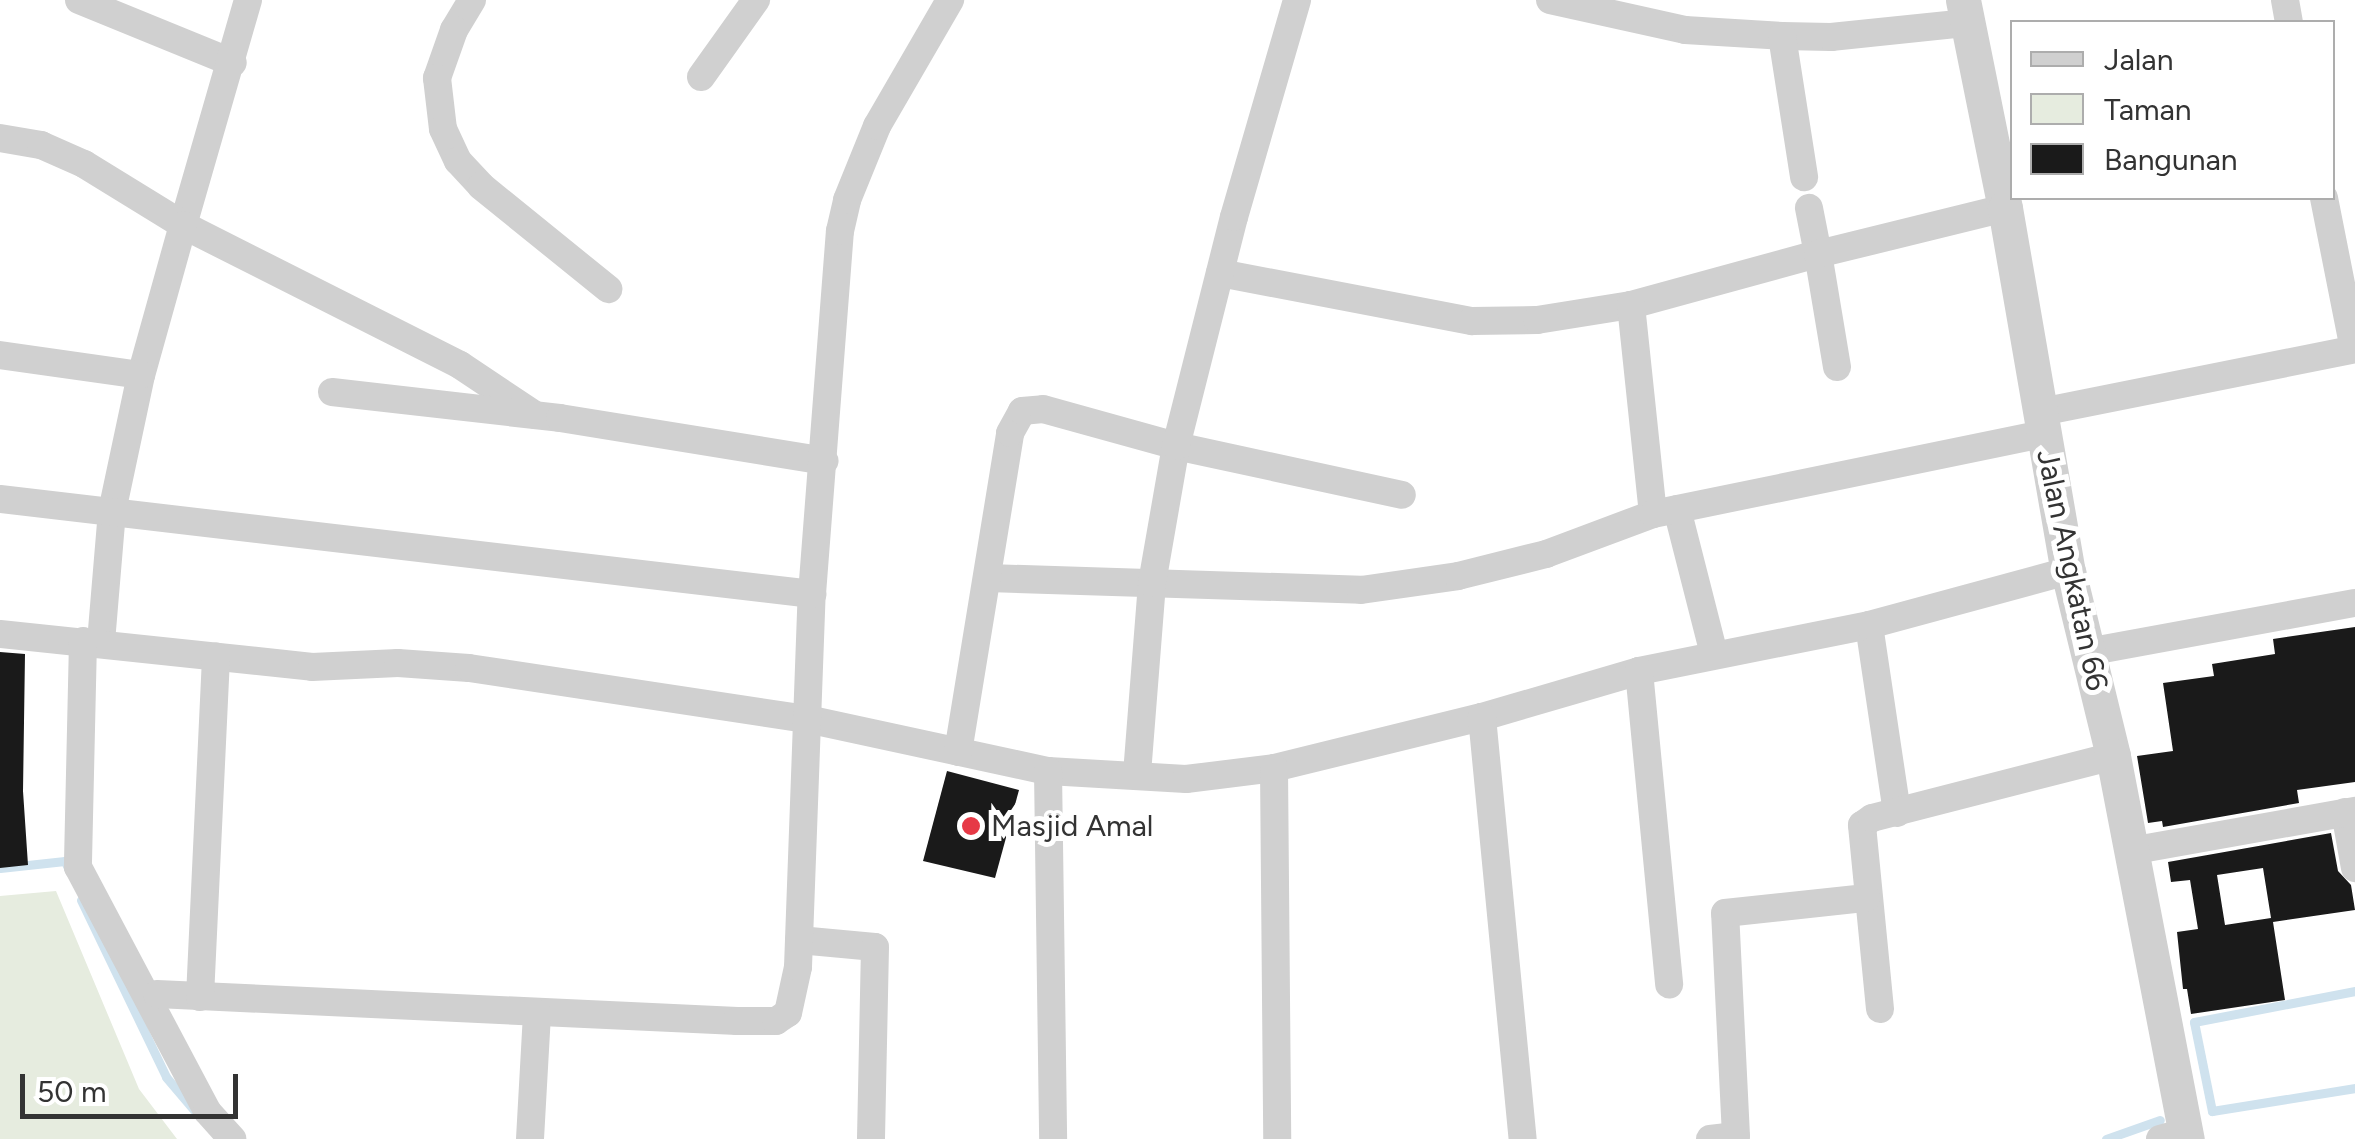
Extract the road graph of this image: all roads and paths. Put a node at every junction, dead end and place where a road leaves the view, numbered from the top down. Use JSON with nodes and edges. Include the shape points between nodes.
{"nodes":[{"id":1,"x":79,"y":0,"type":"edge"},
{"id":2,"x":248,"y":0,"type":"edge"},
{"id":3,"x":472,"y":0,"type":"edge"},
{"id":4,"x":756,"y":0,"type":"edge"},
{"id":5,"x":950,"y":0,"type":"edge"},
{"id":6,"x":1296,"y":0,"type":"edge"},
{"id":7,"x":1550,"y":0,"type":"edge"},
{"id":8,"x":1964,"y":12,"type":"edge"},
{"id":9,"x":1782,"y":36,"type":"junction"},
{"id":10,"x":233,"y":63,"type":"junction"},
{"id":11,"x":701,"y":77,"type":"dead end"},
{"id":12,"x":0,"y":138,"type":"edge"},
{"id":13,"x":1804,"y":177,"type":"dead end"},
{"id":14,"x":2324,"y":200,"type":"edge"},
{"id":15,"x":1810,"y":208,"type":"dead end"},
{"id":16,"x":2005,"y":208,"type":"junction"},
{"id":17,"x":183,"y":225,"type":"junction"},
{"id":18,"x":1818,"y":254,"type":"junction"},
{"id":19,"x":1220,"y":272,"type":"junction"},
{"id":20,"x":608,"y":289,"type":"dead end"},
{"id":21,"x":1631,"y":305,"type":"junction"},
{"id":22,"x":2354,"y":349,"type":"edge"},
{"id":23,"x":0,"y":355,"type":"edge"},
{"id":24,"x":1837,"y":367,"type":"dead end"},
{"id":25,"x":141,"y":374,"type":"junction"},
{"id":26,"x":332,"y":392,"type":"dead end"},
{"id":27,"x":535,"y":415,"type":"junction"},
{"id":28,"x":2042,"y":423,"type":"junction"},
{"id":29,"x":1176,"y":446,"type":"junction"},
{"id":30,"x":826,"y":461,"type":"junction"},
{"id":31,"x":1402,"y":495,"type":"dead end"},
{"id":32,"x":0,"y":499,"type":"edge"},
{"id":33,"x":112,"y":510,"type":"junction"},
{"id":34,"x":1665,"y":511,"type":"junction"},
{"id":35,"x":2068,"y":572,"type":"junction"},
{"id":36,"x":988,"y":578,"type":"junction"},
{"id":37,"x":1152,"y":583,"type":"junction"},
{"id":38,"x":812,"y":594,"type":"junction"},
{"id":39,"x":2355,"y":603,"type":"edge"},
{"id":40,"x":1869,"y":624,"type":"junction"},
{"id":41,"x":0,"y":634,"type":"edge"},
{"id":42,"x":92,"y":642,"type":"junction"},
{"id":43,"x":2088,"y":652,"type":"junction"},
{"id":44,"x":1714,"y":654,"type":"junction"},
{"id":45,"x":216,"y":656,"type":"junction"},
{"id":46,"x":1639,"y":672,"type":"junction"},
{"id":47,"x":1482,"y":717,"type":"junction"},
{"id":48,"x":807,"y":719,"type":"junction"},
{"id":49,"x":958,"y":752,"type":"junction"},
{"id":50,"x":2113,"y":756,"type":"junction"},
{"id":51,"x":1274,"y":768,"type":"junction"},
{"id":52,"x":1048,"y":772,"type":"junction"},
{"id":53,"x":1137,"y":774,"type":"junction"},
{"id":54,"x":2350,"y":811,"type":"edge"},
{"id":55,"x":1897,"y":812,"type":"junction"},
{"id":56,"x":2130,"y":851,"type":"junction"},
{"id":57,"x":2355,"y":868,"type":"edge"},
{"id":58,"x":1866,"y":898,"type":"junction"},
{"id":59,"x":798,"y":940,"type":"junction"},
{"id":60,"x":1669,"y":985,"type":"dead end"},
{"id":61,"x":156,"y":994,"type":"dead end"},
{"id":62,"x":200,"y":996,"type":"junction"},
{"id":63,"x":1880,"y":1009,"type":"dead end"},
{"id":64,"x":537,"y":1013,"type":"junction"},
{"id":65,"x":2179,"y":1128,"type":"edge"},
{"id":66,"x":232,"y":1139,"type":"edge"},
{"id":67,"x":530,"y":1139,"type":"edge"},
{"id":68,"x":871,"y":1139,"type":"edge"},
{"id":69,"x":1052,"y":1139,"type":"edge"},
{"id":70,"x":1278,"y":1139,"type":"edge"},
{"id":71,"x":1523,"y":1139,"type":"edge"},
{"id":72,"x":1710,"y":1139,"type":"edge"}],
"edges":[{"from":1,"to":10,"type":"street"},
{"from":2,"to":10,"type":"street"},
{"from":3,"to":20,"type":"street","via":[[437,78],[443,129],[481,186]]},
{"from":4,"to":11,"type":"street"},
{"from":5,"to":30,"type":"street","via":[[878,126],[847,200]]},
{"from":6,"to":19,"type":"street"},
{"from":7,"to":9,"type":"street","via":[[1685,30]]},
{"from":8,"to":9,"type":"street","via":[[1831,37]]},
{"from":8,"to":16,"type":"street","name":"Jalan Angkatan 66"},
{"from":9,"to":13,"type":"street"},
{"from":10,"to":17,"type":"street"},
{"from":12,"to":17,"type":"street","via":[[41,144],[84,164]]},
{"from":14,"to":22,"type":"street"},
{"from":15,"to":18,"type":"street"},
{"from":16,"to":18,"type":"street"},
{"from":16,"to":28,"type":"street","name":"Jalan Angkatan 66"},
{"from":17,"to":25,"type":"street"},
{"from":17,"to":27,"type":"street","via":[[460,365]]},
{"from":18,"to":21,"type":"street"},
{"from":18,"to":24,"type":"street"},
{"from":19,"to":21,"type":"street","via":[[1472,322]]},
{"from":19,"to":29,"type":"street"},
{"from":21,"to":34,"type":"street"},
{"from":22,"to":28,"type":"street"},
{"from":23,"to":25,"type":"street"},
{"from":25,"to":33,"type":"street"},
{"from":26,"to":27,"type":"street"},
{"from":27,"to":30,"type":"street"},
{"from":28,"to":34,"type":"street"},
{"from":28,"to":35,"type":"street","name":"Jalan Angkatan 66"},
{"from":29,"to":31,"type":"street"},
{"from":29,"to":36,"type":"street","via":[[1043,409],[1022,411],[1010,433]]},
{"from":29,"to":37,"type":"street"},
{"from":30,"to":38,"type":"street"},
{"from":32,"to":33,"type":"street"},
{"from":33,"to":38,"type":"street"},
{"from":33,"to":42,"type":"street"},
{"from":34,"to":37,"type":"street","via":[[1546,554],[1361,590]]},
{"from":34,"to":44,"type":"street"},
{"from":35,"to":40,"type":"street"},
{"from":35,"to":43,"type":"street","name":"Jalan Angkatan 66"},
{"from":36,"to":37,"type":"street"},
{"from":36,"to":49,"type":"street"},
{"from":37,"to":53,"type":"street"},
{"from":38,"to":48,"type":"street"},
{"from":39,"to":43,"type":"street"},
{"from":40,"to":44,"type":"street"},
{"from":40,"to":55,"type":"street"},
{"from":41,"to":42,"type":"street"},
{"from":42,"to":45,"type":"street"},
{"from":42,"to":66,"type":"street","via":[[78,866],[207,1111]]},
{"from":43,"to":50,"type":"street","name":"Jalan Angkatan 66"},
{"from":44,"to":46,"type":"street"},
{"from":45,"to":48,"type":"street","via":[[332,668],[468,668]]},
{"from":45,"to":62,"type":"street"},
{"from":46,"to":47,"type":"street"},
{"from":46,"to":60,"type":"street"},
{"from":47,"to":51,"type":"street"},
{"from":47,"to":71,"type":"street"},
{"from":48,"to":49,"type":"street"},
{"from":48,"to":59,"type":"street"},
{"from":49,"to":52,"type":"street"},
{"from":50,"to":55,"type":"street"},
{"from":50,"to":56,"type":"street","name":"Jalan Angkatan 66"},
{"from":51,"to":53,"type":"street","via":[[1186,779]]},
{"from":51,"to":70,"type":"street"},
{"from":52,"to":53,"type":"street"},
{"from":52,"to":69,"type":"street"},
{"from":54,"to":56,"type":"street"},
{"from":54,"to":57,"type":"street"},
{"from":55,"to":58,"type":"street","via":[[1862,826]]},
{"from":56,"to":65,"type":"street","name":"Jalan Angkatan 66"},
{"from":58,"to":63,"type":"street"},
{"from":58,"to":72,"type":"street","via":[[1726,912],[1736,1136]]},
{"from":59,"to":64,"type":"street","via":[[792,1007],[776,1021]]},
{"from":59,"to":68,"type":"street","via":[[875,946]]},
{"from":61,"to":62,"type":"street"},
{"from":62,"to":64,"type":"street"},
{"from":64,"to":67,"type":"street"}]}
